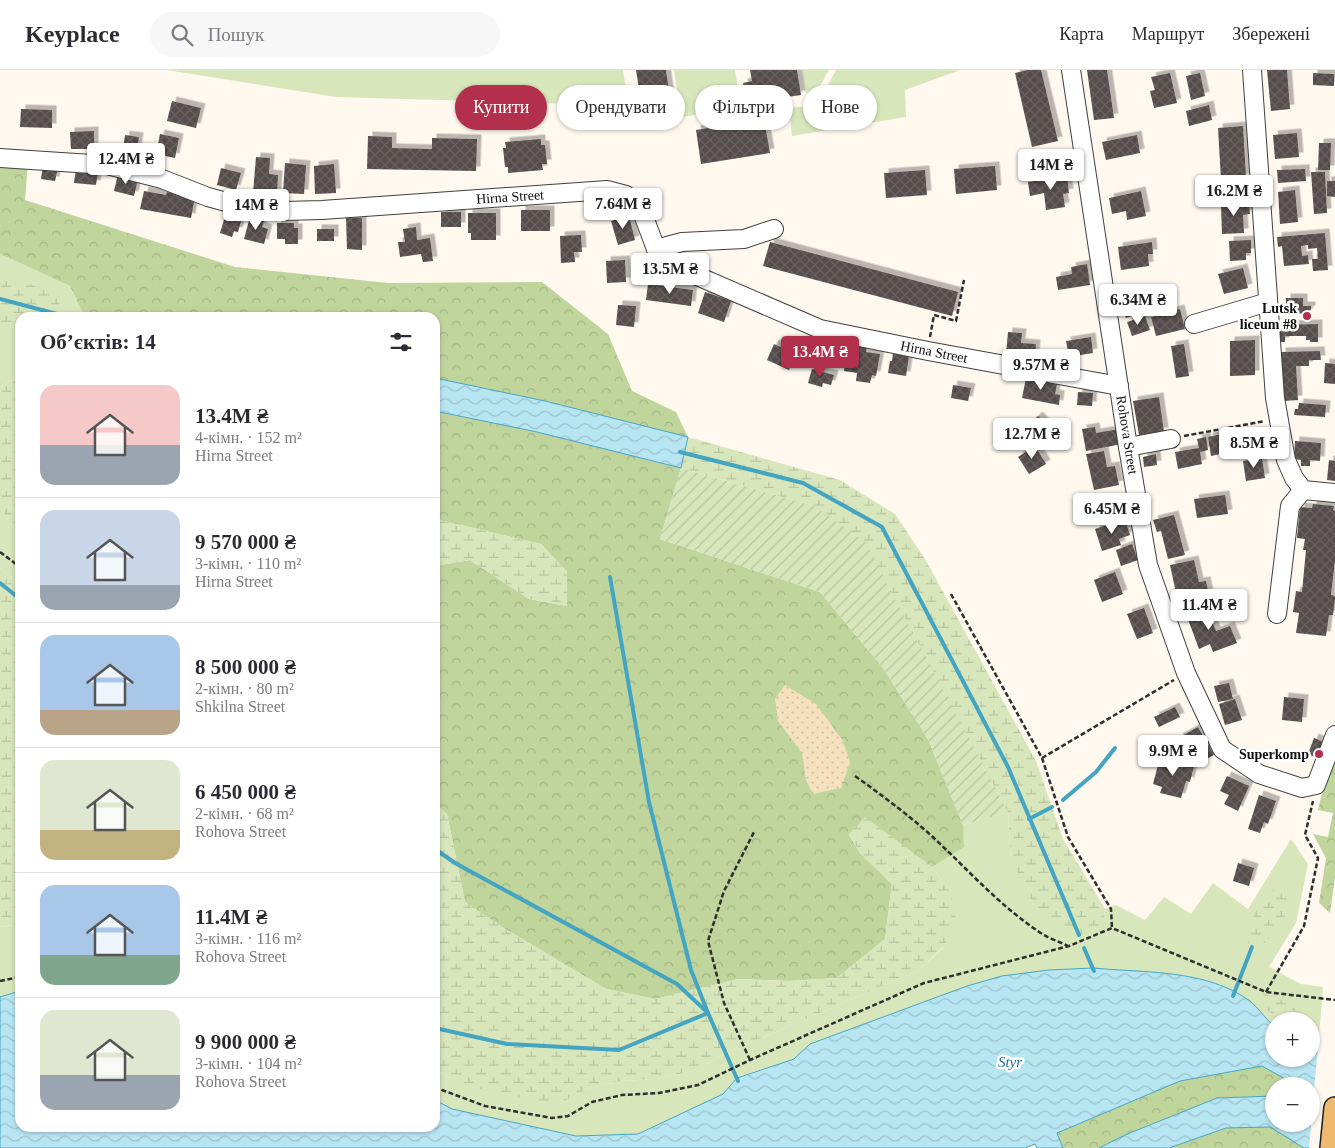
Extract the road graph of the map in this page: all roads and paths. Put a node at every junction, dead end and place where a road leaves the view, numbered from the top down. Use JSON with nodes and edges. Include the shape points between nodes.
{"nodes":[{"id":1,"x":1071,"y":70,"type":"edge"},
{"id":2,"x":1252,"y":70,"type":"edge"},
{"id":3,"x":0,"y":158,"type":"edge"},
{"id":4,"x":774,"y":229,"type":"dead end"},
{"id":5,"x":656,"y":248,"type":"junction"},
{"id":6,"x":964,"y":280,"type":"dead end"},
{"id":7,"x":1268,"y":302,"type":"junction"},
{"id":8,"x":1194,"y":324,"type":"dead end"},
{"id":9,"x":928,"y":351,"type":"junction"},
{"id":10,"x":1119,"y":386,"type":"junction"},
{"id":11,"x":1278,"y":418,"type":"junction"},
{"id":12,"x":1171,"y":439,"type":"joint"},
{"id":13,"x":1128,"y":447,"type":"junction"},
{"id":14,"x":1303,"y":490,"type":"junction"},
{"id":15,"x":1335,"y":494,"type":"edge"},
{"id":16,"x":0,"y":552,"type":"edge"},
{"id":17,"x":15,"y":563,"type":"edge"},
{"id":18,"x":951,"y":594,"type":"dead end"},
{"id":19,"x":1277,"y":614,"type":"dead end"},
{"id":20,"x":1186,"y":673,"type":"junction"},
{"id":21,"x":1335,"y":735,"type":"edge"},
{"id":22,"x":1042,"y":758,"type":"junction"},
{"id":23,"x":855,"y":776,"type":"dead end"},
{"id":24,"x":1316,"y":785,"type":"junction"},
{"id":25,"x":754,"y":832,"type":"dead end"},
{"id":26,"x":1112,"y":928,"type":"junction"},
{"id":27,"x":1069,"y":946,"type":"junction"},
{"id":28,"x":15,"y":978,"type":"edge"},
{"id":29,"x":0,"y":981,"type":"edge"},
{"id":30,"x":1266,"y":992,"type":"junction"},
{"id":31,"x":1335,"y":1000,"type":"edge"},
{"id":32,"x":750,"y":1060,"type":"junction"},
{"id":33,"x":440,"y":1089,"type":"edge"},
{"id":34,"x":1335,"y":1108,"type":"edge"},
{"id":35,"x":1331,"y":1148,"type":"edge"}],
"edges":[{"from":1,"to":10,"type":"street","name":"Rohova Street"},
{"from":2,"to":7,"type":"street"},
{"from":3,"to":5,"type":"street","name":"Hirna Street","via":[[107,166],[162,179],[208,197],[252,209],[284,212],[607,190],[626,196],[641,209]]},
{"from":4,"to":5,"type":"street","via":[[744,238],[682,242]]},
{"from":5,"to":9,"type":"street","name":"Hirna Street","via":[[664,259],[688,272],[820,329]]},
{"from":6,"to":9,"type":"path","via":[[956,321],[934,315]]},
{"from":7,"to":8,"type":"street"},
{"from":7,"to":11,"type":"street"},
{"from":9,"to":10,"type":"street","name":"Hirna Street"},
{"from":10,"to":13,"type":"street","name":"Rohova Street"},
{"from":11,"to":12,"type":"path"},
{"from":11,"to":14,"type":"street","via":[[1288,468]]},
{"from":12,"to":13,"type":"street"},
{"from":13,"to":20,"type":"street","name":"Rohova Street","via":[[1148,564]]},
{"from":14,"to":15,"type":"street"},
{"from":14,"to":19,"type":"street","via":[[1290,506]]},
{"from":16,"to":17,"type":"path"},
{"from":18,"to":22,"type":"path"},
{"from":20,"to":22,"type":"path"},
{"from":20,"to":24,"type":"street","name":"Rohova Street","via":[[1222,750],[1259,774],[1302,788]]},
{"from":21,"to":24,"type":"street"},
{"from":22,"to":26,"type":"path","via":[[1068,837],[1111,909]]},
{"from":23,"to":27,"type":"path","via":[[898,807],[1017,914],[1044,935]]},
{"from":24,"to":30,"type":"path","via":[[1305,835],[1318,858],[1304,926]]},
{"from":25,"to":32,"type":"path","via":[[724,891],[708,941],[724,1003]]},
{"from":26,"to":27,"type":"path"},
{"from":26,"to":30,"type":"path"},
{"from":27,"to":32,"type":"path","via":[[924,983]]},
{"from":28,"to":29,"type":"path"},
{"from":30,"to":31,"type":"path"},
{"from":32,"to":33,"type":"path","via":[[698,1085],[659,1093],[622,1095],[592,1102],[568,1116],[552,1118],[485,1106]]},
{"from":34,"to":35,"type":"main road"}]}
